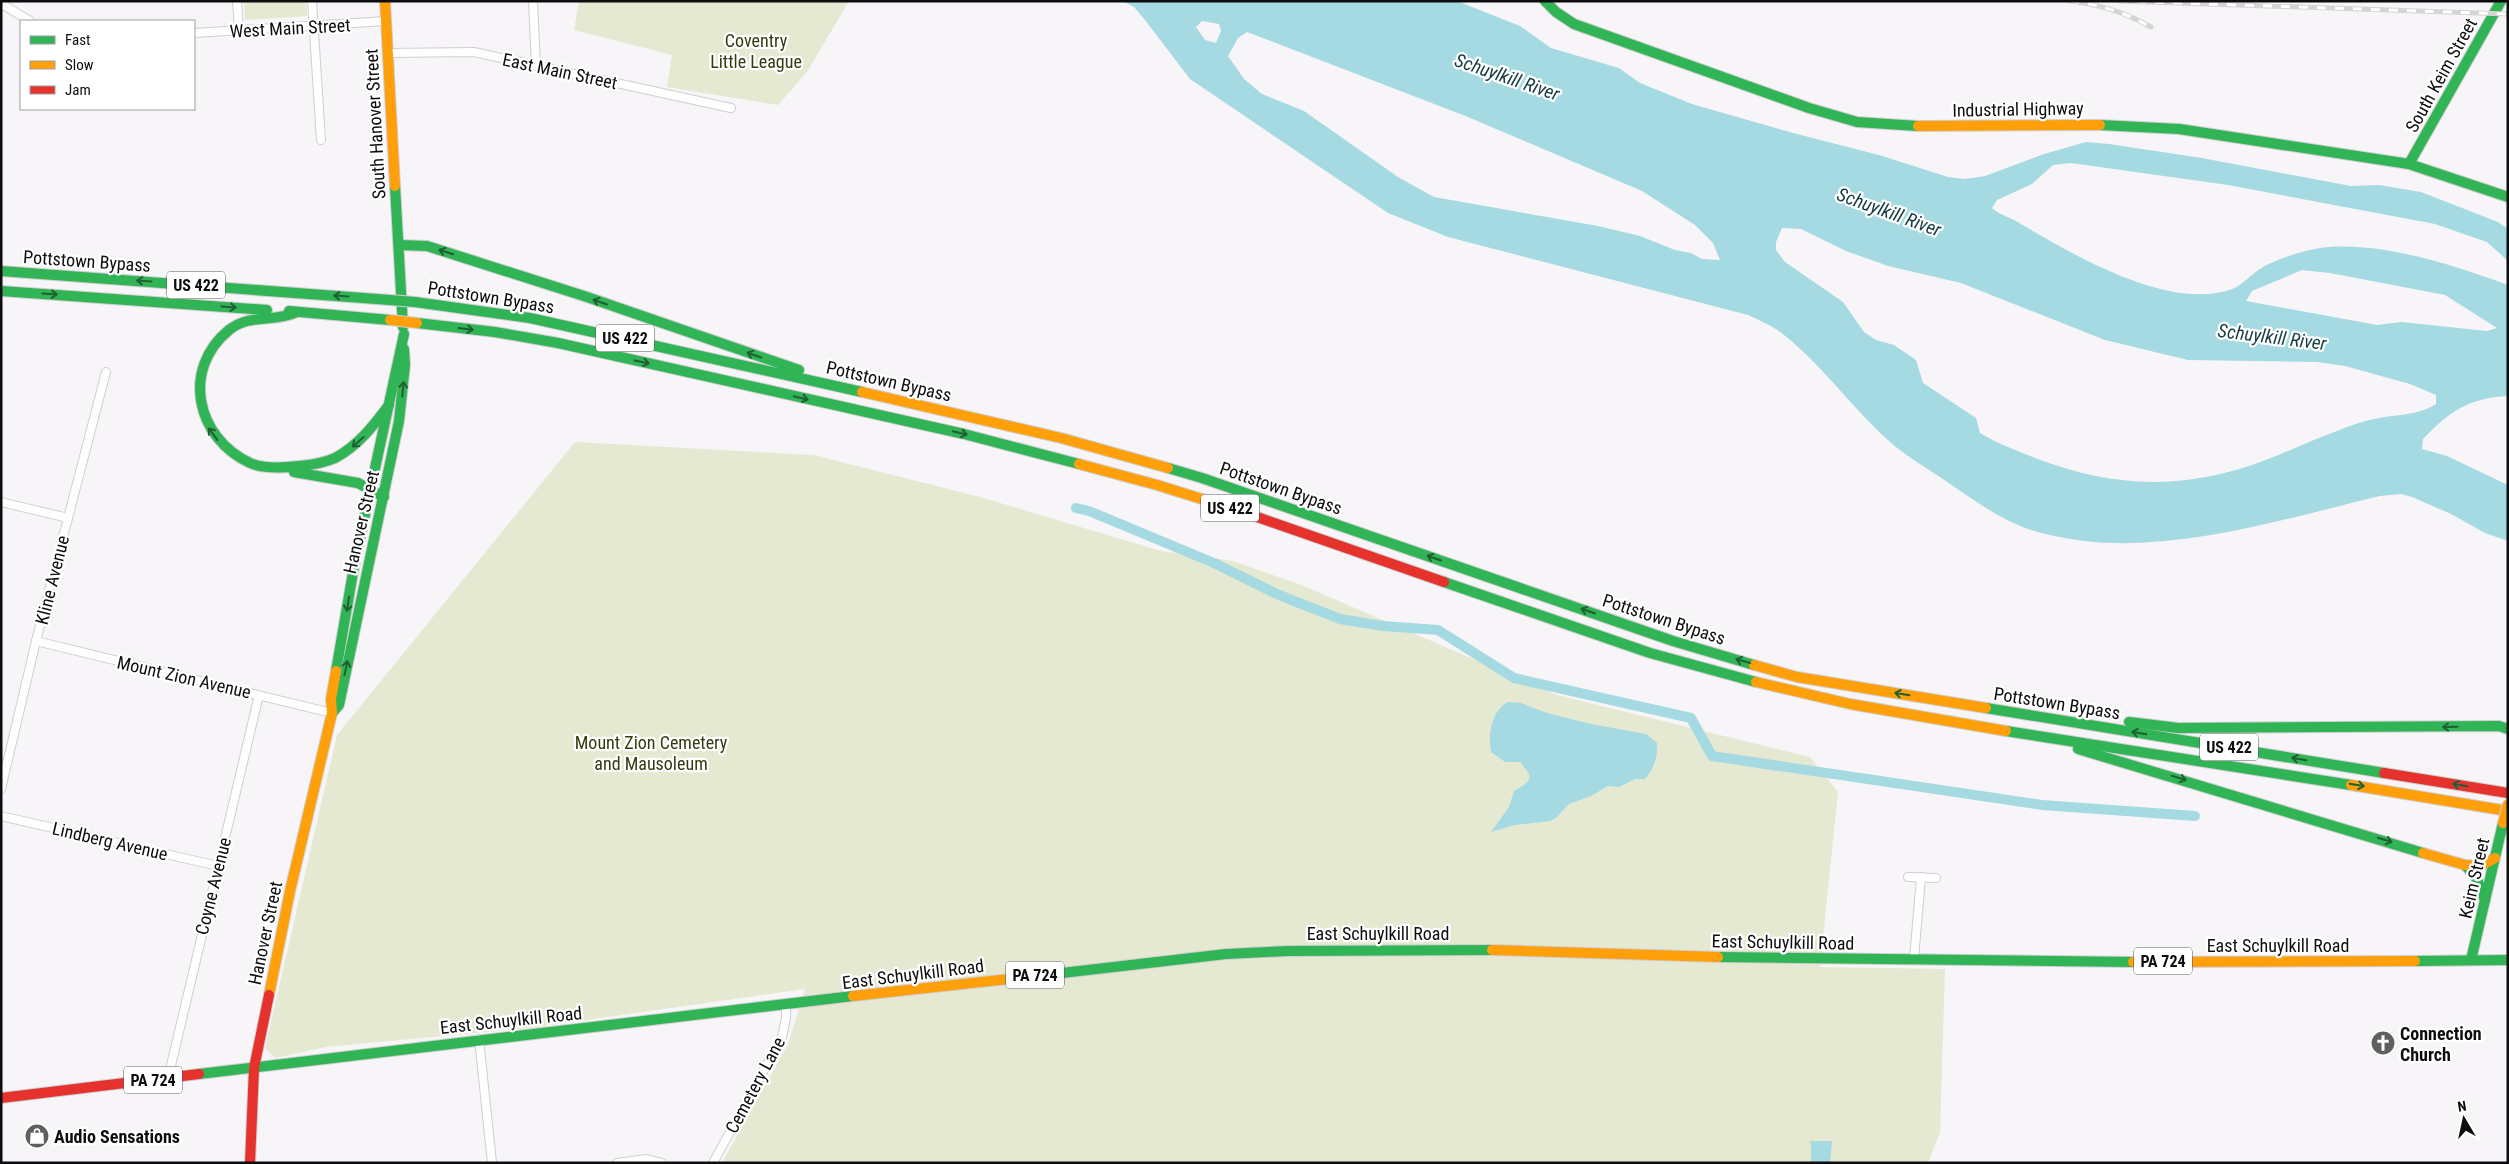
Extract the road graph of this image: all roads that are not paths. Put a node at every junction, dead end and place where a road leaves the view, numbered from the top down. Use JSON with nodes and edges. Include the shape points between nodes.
{"nodes":[{"id":1,"x":237,"y":1,"type":"edge"},
{"id":2,"x":312,"y":1,"type":"edge"},
{"id":3,"x":385,"y":1,"type":"edge"},
{"id":4,"x":533,"y":1,"type":"edge"},
{"id":5,"x":1545,"y":1,"type":"edge"},
{"id":6,"x":2501,"y":1,"type":"edge"},
{"id":7,"x":3,"y":4,"type":"edge"},
{"id":8,"x":28,"y":20,"type":"edge"},
{"id":9,"x":386,"y":21,"type":"junction"},
{"id":10,"x":314,"y":26,"type":"junction"},
{"id":11,"x":239,"y":31,"type":"junction"},
{"id":12,"x":195,"y":33,"type":"edge"},
{"id":13,"x":388,"y":54,"type":"junction"},
{"id":14,"x":536,"y":66,"type":"junction"},
{"id":15,"x":732,"y":108,"type":"dead end"},
{"id":16,"x":320,"y":140,"type":"dead end"},
{"id":17,"x":2409,"y":164,"type":"junction"},
{"id":18,"x":2508,"y":197,"type":"edge"},
{"id":19,"x":398,"y":245,"type":"junction"},
{"id":20,"x":1,"y":271,"type":"edge"},
{"id":21,"x":1,"y":291,"type":"edge"},
{"id":22,"x":298,"y":312,"type":"junction"},
{"id":23,"x":404,"y":334,"type":"junction"},
{"id":24,"x":106,"y":372,"type":"dead end"},
{"id":25,"x":832,"y":385,"type":"junction"},
{"id":26,"x":390,"y":406,"type":"junction"},
{"id":27,"x":258,"y":466,"type":"junction"},
{"id":28,"x":371,"y":490,"type":"junction"},
{"id":29,"x":384,"y":496,"type":"junction"},
{"id":30,"x":1,"y":502,"type":"edge"},
{"id":31,"x":68,"y":518,"type":"junction"},
{"id":32,"x":36,"y":641,"type":"junction"},
{"id":33,"x":259,"y":695,"type":"junction"},
{"id":34,"x":1950,"y":702,"type":"junction"},
{"id":35,"x":332,"y":713,"type":"junction"},
{"id":36,"x":2505,"y":725,"type":"edge"},
{"id":37,"x":2032,"y":735,"type":"junction"},
{"id":38,"x":1,"y":789,"type":"edge"},
{"id":39,"x":2508,"y":793,"type":"edge"},
{"id":40,"x":2508,"y":804,"type":"edge"},
{"id":41,"x":2508,"y":811,"type":"edge"},
{"id":42,"x":1,"y":816,"type":"edge"},
{"id":43,"x":2495,"y":858,"type":"junction"},
{"id":44,"x":218,"y":866,"type":"junction"},
{"id":45,"x":2465,"y":866,"type":"junction"},
{"id":46,"x":1908,"y":877,"type":"dead end"},
{"id":47,"x":1921,"y":877,"type":"junction"},
{"id":48,"x":1936,"y":878,"type":"dead end"},
{"id":49,"x":2485,"y":900,"type":"junction"},
{"id":50,"x":1914,"y":959,"type":"junction"},
{"id":51,"x":2472,"y":960,"type":"junction"},
{"id":52,"x":2508,"y":960,"type":"edge"},
{"id":53,"x":786,"y":1004,"type":"junction"},
{"id":54,"x":479,"y":1039,"type":"junction"},
{"id":55,"x":254,"y":1068,"type":"junction"},
{"id":56,"x":168,"y":1078,"type":"junction"},
{"id":57,"x":1,"y":1098,"type":"edge"},
{"id":58,"x":250,"y":1163,"type":"edge"},
{"id":59,"x":492,"y":1163,"type":"edge"},
{"id":60,"x":616,"y":1163,"type":"edge"},
{"id":61,"x":662,"y":1163,"type":"edge"},
{"id":62,"x":713,"y":1163,"type":"edge"}],
"edges":[{"from":1,"to":11,"type":"street"},
{"from":2,"to":10,"type":"street"},
{"from":3,"to":9,"type":"main road","name":"South Hanover Street"},
{"from":4,"to":14,"type":"street"},
{"from":5,"to":17,"type":"main road","name":"Industrial Highway","via":[[1575,25],[1857,122],[1907,126],[2134,125]]},
{"from":6,"to":17,"type":"main road","name":"South Keim Street"},
{"from":7,"to":8,"type":"street"},
{"from":9,"to":10,"type":"street","name":"West Main Street"},
{"from":9,"to":13,"type":"main road","name":"South Hanover Street"},
{"from":10,"to":11,"type":"street","name":"West Main Street"},
{"from":10,"to":16,"type":"street"},
{"from":11,"to":12,"type":"street","name":"West Main Street"},
{"from":13,"to":14,"type":"street","name":"East Main Street","via":[[474,52]]},
{"from":13,"to":19,"type":"main road","name":"South Hanover Street"},
{"from":14,"to":15,"type":"street","name":"East Main Street"},
{"from":17,"to":18,"type":"main road","name":"Industrial Highway"},
{"from":19,"to":23,"type":"main road","name":"Hanover Street"},
{"from":25,"to":19,"type":"main road","one_way":true,"via":[[807,373],[578,294],[427,246]]},
{"from":25,"to":20,"type":"main road","name":"Pottstown Bypass","number":"US 422","one_way":true,"bridge":true,"via":[[530,318],[415,302]]},
{"from":21,"to":22,"type":"main road","name":"Pottstown Bypass","number":"US 422","one_way":true},
{"from":27,"to":22,"type":"main road","one_way":true,"via":[[229,450],[210,431],[200,409],[199,377],[216,342],[240,322],[260,316],[287,318]]},
{"from":22,"to":37,"type":"main road","name":"Pottstown Bypass","number":"US 422","one_way":true,"bridge":true,"via":[[495,332],[558,343],[1049,455],[1225,506],[1583,631],[1710,670],[1850,704]]},
{"from":23,"to":26,"type":"main road","name":"Hanover Street"},
{"from":29,"to":23,"type":"main road","name":"Hanover Street","one_way":true,"via":[[402,401]]},
{"from":24,"to":31,"type":"street","name":"Kline Avenue"},
{"from":34,"to":25,"type":"main road","name":"Pottstown Bypass","number":"US 422","one_way":true,"via":[[1797,677],[1673,641],[1202,478],[1061,438]]},
{"from":26,"to":27,"type":"main road","one_way":true,"via":[[359,442],[328,461],[292,467]]},
{"from":26,"to":28,"type":"main road","name":"Hanover Street"},
{"from":27,"to":28,"type":"main road","via":[[358,483]]},
{"from":28,"to":29,"type":"main road"},
{"from":28,"to":35,"type":"main road","name":"Hanover Street","one_way":true,"via":[[355,561],[331,699]]},
{"from":35,"to":29,"type":"main road","name":"Hanover Street","one_way":true,"via":[[338,705]]},
{"from":30,"to":31,"type":"street"},
{"from":31,"to":32,"type":"street","name":"Kline Avenue"},
{"from":32,"to":33,"type":"street","name":"Mount Zion Avenue"},
{"from":32,"to":38,"type":"street","name":"Kline Avenue"},
{"from":33,"to":35,"type":"street","name":"Mount Zion Avenue"},
{"from":33,"to":44,"type":"street","name":"Coyne Avenue"},
{"from":36,"to":34,"type":"main road","one_way":true,"via":[[2178,728]]},
{"from":39,"to":34,"type":"main road","name":"Pottstown Bypass","number":"US 422","one_way":true},
{"from":35,"to":55,"type":"main road","name":"Hanover Street","via":[[286,910]]},
{"from":37,"to":41,"type":"main road","name":"Pottstown Bypass","number":"US 422","one_way":true},
{"from":37,"to":45,"type":"main road","one_way":true},
{"from":40,"to":43,"type":"main road","name":"Keim Street","bridge":true},
{"from":42,"to":44,"type":"street","name":"Lindberg Avenue"},
{"from":43,"to":45,"type":"main road","via":[[2481,866]]},
{"from":43,"to":49,"type":"main road","name":"Keim Street"},
{"from":44,"to":56,"type":"street","name":"Coyne Avenue"},
{"from":45,"to":49,"type":"main road","via":[[2477,879]]},
{"from":46,"to":47,"type":"street"},
{"from":47,"to":48,"type":"street"},
{"from":47,"to":50,"type":"street"},
{"from":49,"to":51,"type":"main road","name":"Keim Street"},
{"from":50,"to":51,"type":"main road","name":"East Schuylkill Road","number":"PA 724"},
{"from":50,"to":53,"type":"main road","name":"East Schuylkill Road","number":"PA 724","via":[[1688,957],[1408,948],[1288,950],[1216,955]]},
{"from":51,"to":52,"type":"main road","name":"East Schuylkill Road","number":"PA 724"},
{"from":53,"to":54,"type":"main road","name":"East Schuylkill Road","number":"PA 724"},
{"from":53,"to":62,"type":"street","name":"Cemetery Lane","via":[[782,1037]]},
{"from":54,"to":55,"type":"main road","name":"East Schuylkill Road","number":"PA 724"},
{"from":54,"to":59,"type":"street"},
{"from":55,"to":56,"type":"main road","number":"PA 724"},
{"from":55,"to":58,"type":"main road","name":"Hanover Street"},
{"from":56,"to":57,"type":"main road","number":"PA 724"},
{"from":60,"to":61,"type":"street","via":[[647,1159]]}]}
